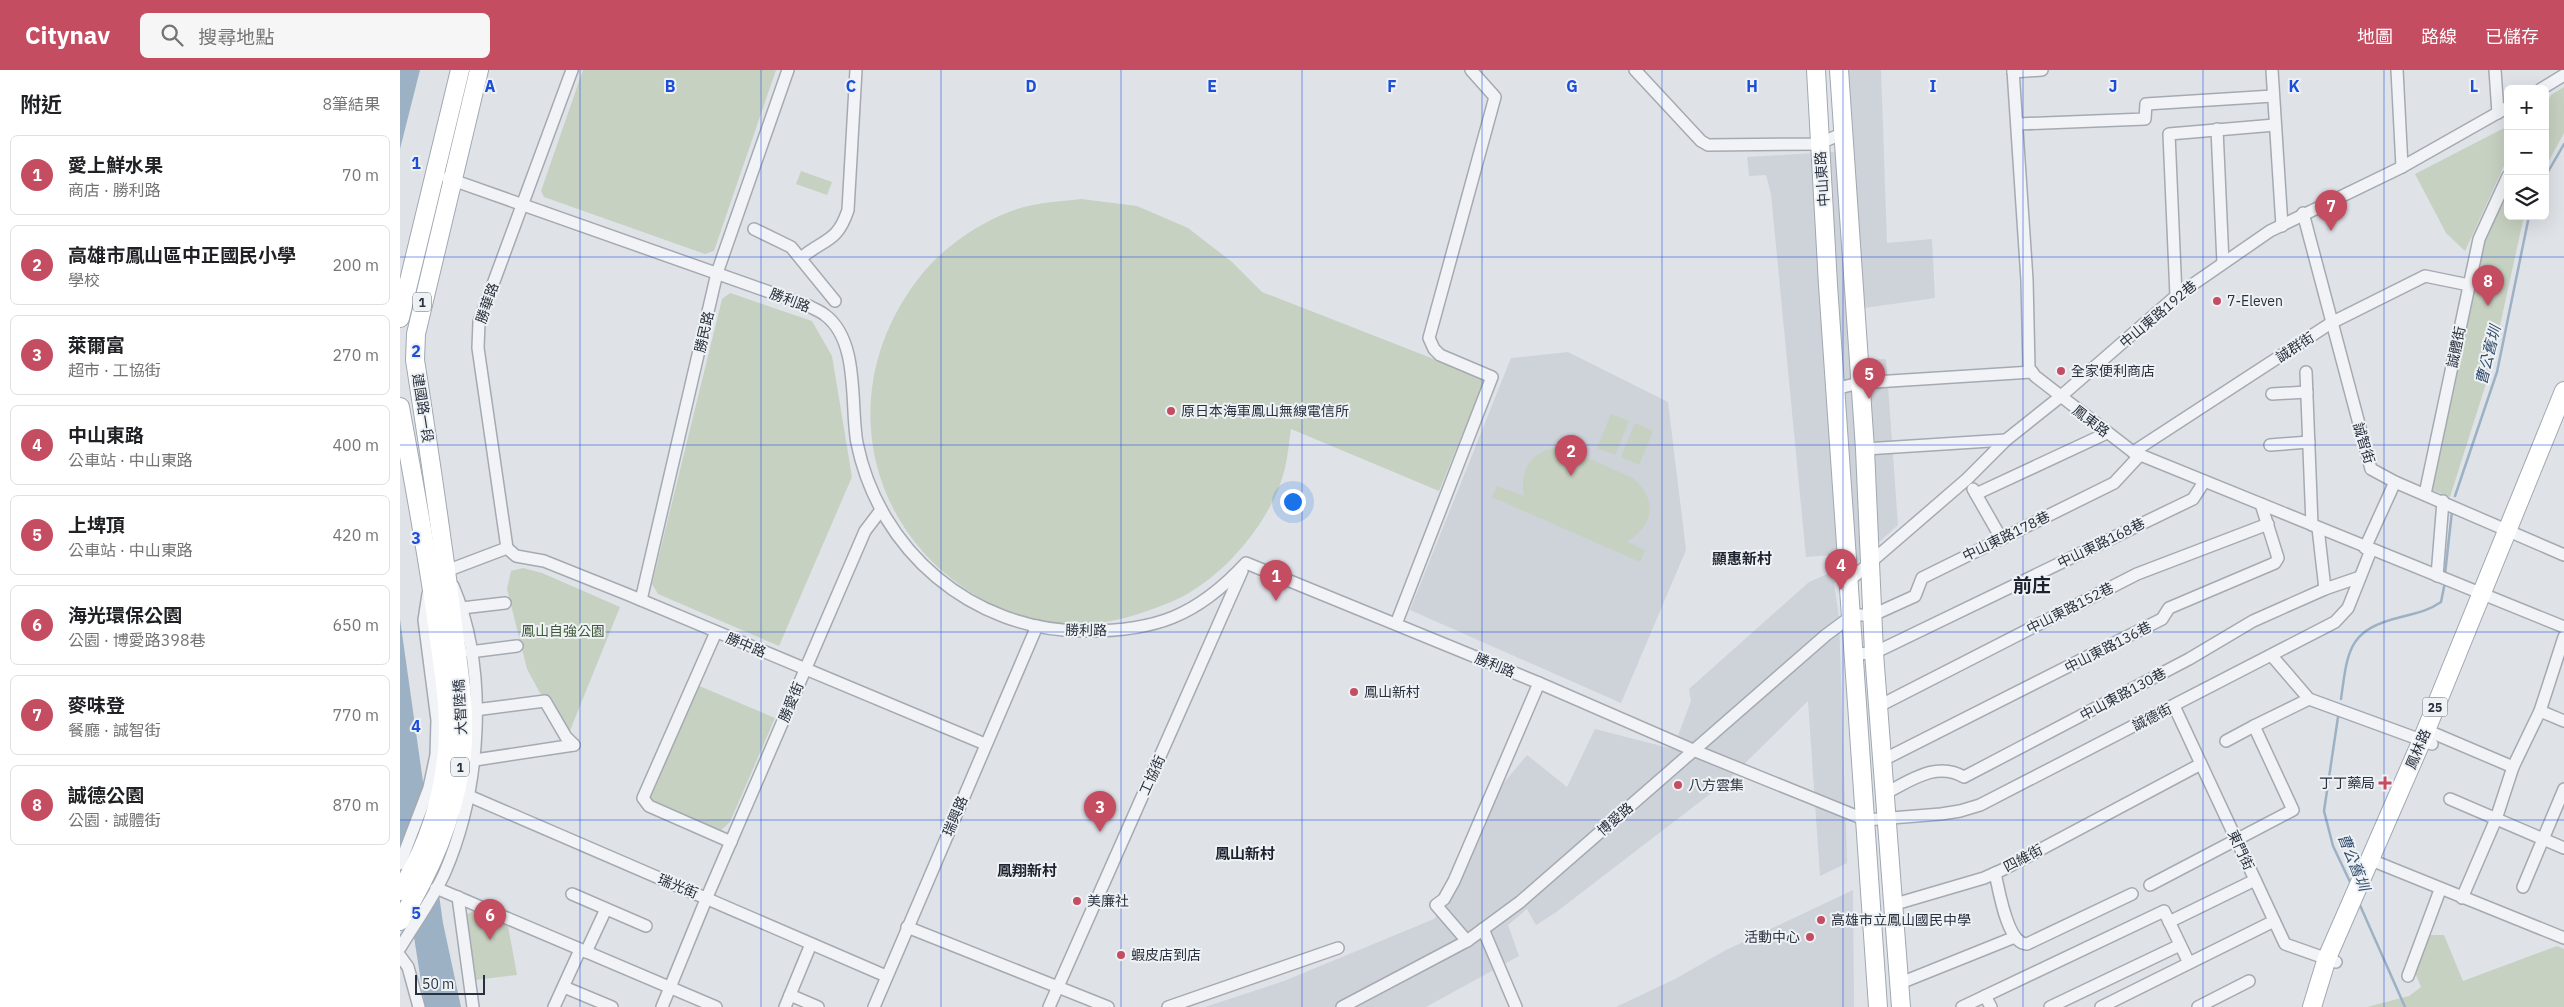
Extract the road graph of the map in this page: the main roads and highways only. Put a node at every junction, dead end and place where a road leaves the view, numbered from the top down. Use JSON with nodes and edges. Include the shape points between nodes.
{"nodes":[{"id":1,"x":460,"y":70,"type":"edge"},
{"id":2,"x":479,"y":70,"type":"edge"},
{"id":3,"x":1816,"y":70,"type":"edge"},
{"id":4,"x":1839,"y":70,"type":"edge"},
{"id":5,"x":400,"y":318,"type":"edge"},
{"id":6,"x":2562,"y":403,"type":"edge"},
{"id":7,"x":400,"y":407,"type":"edge"},
{"id":8,"x":438,"y":574,"type":"junction"},
{"id":9,"x":449,"y":605,"type":"junction"},
{"id":10,"x":400,"y":891,"type":"edge"},
{"id":11,"x":400,"y":921,"type":"edge"},
{"id":12,"x":2332,"y":960,"type":"junction"},
{"id":13,"x":1878,"y":1007,"type":"edge"},
{"id":14,"x":1901,"y":1007,"type":"edge"},
{"id":15,"x":2312,"y":1007,"type":"edge"},
{"id":16,"x":2324,"y":1007,"type":"edge"}],
"edges":[{"from":1,"to":5,"type":"main road","number":"1"},
{"from":2,"to":8,"type":"main road","name":"建國路一段","number":"1","via":[[416,334],[415,360]]},
{"from":3,"to":13,"type":"main road","name":"中山東路"},
{"from":4,"to":14,"type":"main road","name":"中山東路","via":[[1865,449],[1874,653]]},
{"from":6,"to":12,"type":"main road","name":"鳳林路","number":"25","via":[[2514,533]]},
{"from":7,"to":8,"type":"main road","name":"建國路一段","number":"1"},
{"from":8,"to":9,"type":"main road","name":"建國路一段","number":"1"},
{"from":9,"to":10,"type":"main road","name":"大智陸橋","number":"1","via":[[446,767],[430,834]]},
{"from":9,"to":11,"type":"main road","name":"大智陸橋","number":"1","via":[[462,701],[460,770],[442,838],[420,889]]},
{"from":12,"to":15,"type":"main road","name":"鳳林路","number":"25"},
{"from":12,"to":16,"type":"main road","name":"鳳林路","number":"25"}]}
